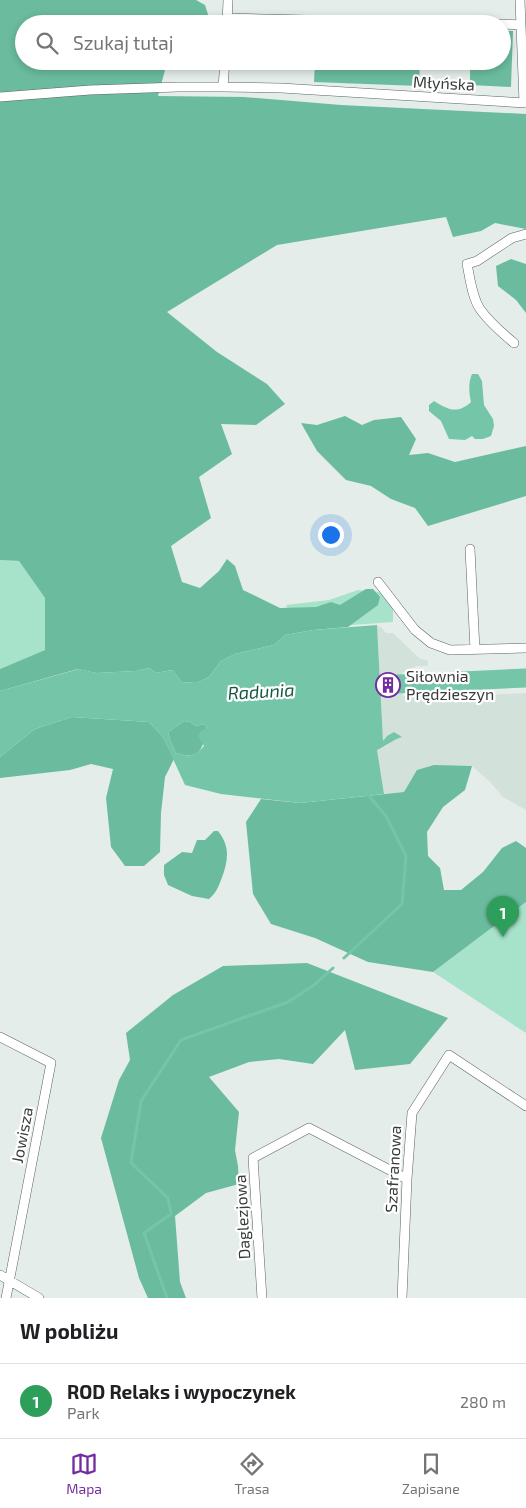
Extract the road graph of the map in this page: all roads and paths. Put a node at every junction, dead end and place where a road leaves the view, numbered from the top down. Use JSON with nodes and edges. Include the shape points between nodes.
{"nodes":[{"id":1,"x":228,"y":0,"type":"edge"},
{"id":2,"x":520,"y":0,"type":"edge"},
{"id":3,"x":227,"y":15,"type":"edge"},
{"id":4,"x":511,"y":24,"type":"edge"},
{"id":5,"x":520,"y":25,"type":"junction"},
{"id":6,"x":224,"y":70,"type":"edge"},
{"id":7,"x":223,"y":87,"type":"junction"},
{"id":8,"x":0,"y":97,"type":"edge"},
{"id":9,"x":525,"y":103,"type":"edge"},
{"id":10,"x":526,"y":234,"type":"edge"},
{"id":11,"x":514,"y":343,"type":"dead end"},
{"id":12,"x":470,"y":549,"type":"dead end"},
{"id":13,"x":378,"y":582,"type":"dead end"},
{"id":14,"x":526,"y":648,"type":"edge"},
{"id":15,"x":475,"y":650,"type":"junction"},
{"id":16,"x":0,"y":1037,"type":"edge"},
{"id":17,"x":526,"y":1106,"type":"edge"},
{"id":18,"x":407,"y":1179,"type":"junction"},
{"id":19,"x":0,"y":1275,"type":"edge"},
{"id":20,"x":10,"y":1280,"type":"junction"},
{"id":21,"x":6,"y":1298,"type":"edge"},
{"id":22,"x":39,"y":1298,"type":"edge"},
{"id":23,"x":262,"y":1298,"type":"edge"},
{"id":24,"x":402,"y":1298,"type":"edge"}],
"edges":[{"from":1,"to":3,"type":"street"},
{"from":2,"to":5,"type":"street"},
{"from":4,"to":5,"type":"street"},
{"from":5,"to":9,"type":"street"},
{"from":6,"to":7,"type":"street"},
{"from":7,"to":8,"type":"street","name":"Młyńska","via":[[90,90]]},
{"from":7,"to":9,"type":"street","name":"Młyńska"},
{"from":10,"to":11,"type":"street","via":[[512,238],[467,264],[479,308]]},
{"from":12,"to":15,"type":"street"},
{"from":13,"to":15,"type":"street","via":[[415,630],[431,642],[450,650]]},
{"from":14,"to":15,"type":"street"},
{"from":16,"to":20,"type":"street","name":"Jowisza","via":[[51,1063]]},
{"from":17,"to":18,"type":"street","name":"Szafranowa","via":[[449,1055],[412,1113]]},
{"from":18,"to":23,"type":"street","name":"Daglezjowa","via":[[309,1128],[253,1158]]},
{"from":18,"to":24,"type":"street","name":"Szafranowa"},
{"from":19,"to":20,"type":"street"},
{"from":20,"to":21,"type":"street","name":"Jowisza"},
{"from":20,"to":22,"type":"street"}]}
